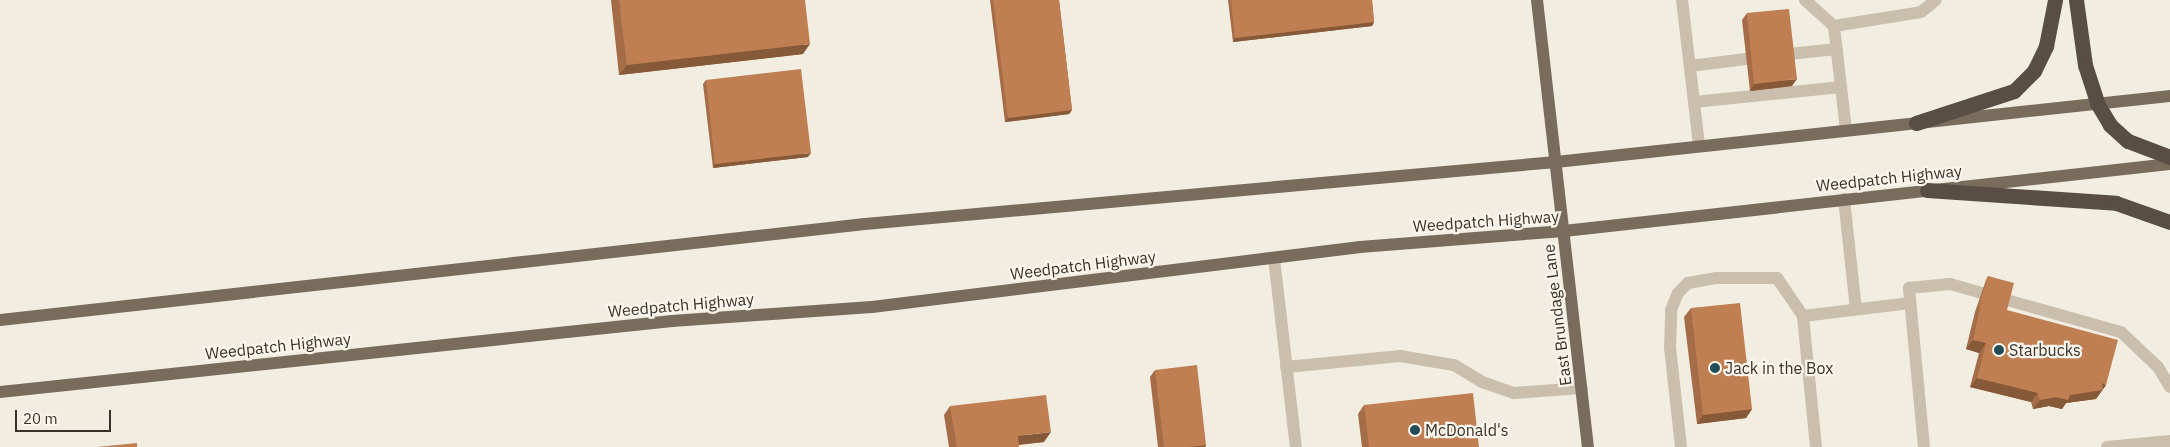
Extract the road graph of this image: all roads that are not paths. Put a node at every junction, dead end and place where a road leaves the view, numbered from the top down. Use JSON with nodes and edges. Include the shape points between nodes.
{"nodes":[{"id":1,"x":1537,"y":0,"type":"edge"},
{"id":2,"x":1682,"y":0,"type":"edge"},
{"id":3,"x":1805,"y":0,"type":"edge"},
{"id":4,"x":1936,"y":0,"type":"edge"},
{"id":5,"x":2054,"y":0,"type":"edge"},
{"id":6,"x":2076,"y":0,"type":"edge"},
{"id":7,"x":1834,"y":26,"type":"junction"},
{"id":8,"x":1837,"y":49,"type":"junction"},
{"id":9,"x":1789,"y":54,"type":"edge"},
{"id":10,"x":1746,"y":59,"type":"dead end"},
{"id":11,"x":1690,"y":66,"type":"junction"},
{"id":12,"x":1841,"y":88,"type":"junction"},
{"id":13,"x":2170,"y":96,"type":"edge"},
{"id":14,"x":1694,"y":102,"type":"junction"},
{"id":15,"x":2097,"y":103,"type":"junction"},
{"id":16,"x":1916,"y":123,"type":"junction"},
{"id":17,"x":1846,"y":130,"type":"junction"},
{"id":18,"x":1699,"y":145,"type":"junction"},
{"id":19,"x":2170,"y":157,"type":"edge"},
{"id":20,"x":1556,"y":162,"type":"junction"},
{"id":21,"x":2170,"y":164,"type":"edge"},
{"id":22,"x":1926,"y":190,"type":"junction"},
{"id":23,"x":1844,"y":199,"type":"junction"},
{"id":24,"x":2170,"y":222,"type":"edge"},
{"id":25,"x":1564,"y":231,"type":"junction"},
{"id":26,"x":1274,"y":258,"type":"junction"},
{"id":27,"x":1910,"y":303,"type":"junction"},
{"id":28,"x":1856,"y":310,"type":"junction"},
{"id":29,"x":1803,"y":316,"type":"junction"},
{"id":30,"x":0,"y":320,"type":"edge"},
{"id":31,"x":1286,"y":367,"type":"junction"},
{"id":32,"x":2170,"y":387,"type":"edge"},
{"id":33,"x":1582,"y":388,"type":"junction"},
{"id":34,"x":0,"y":392,"type":"edge"},
{"id":35,"x":2170,"y":441,"type":"edge"},
{"id":36,"x":1296,"y":447,"type":"edge"},
{"id":37,"x":1588,"y":447,"type":"edge"},
{"id":38,"x":1681,"y":447,"type":"edge"},
{"id":39,"x":1816,"y":447,"type":"edge"},
{"id":40,"x":1924,"y":447,"type":"edge"},
{"id":41,"x":2107,"y":447,"type":"edge"}],
"edges":[{"from":1,"to":20,"type":"main road","name":"East Brundage Lane"},
{"from":2,"to":11,"type":"lane"},
{"from":3,"to":7,"type":"lane"},
{"from":4,"to":7,"type":"lane","via":[[1921,12]]},
{"from":5,"to":16,"type":"highway","via":[[2046,46],[2034,71],[2014,91]]},
{"from":6,"to":15,"type":"highway","via":[[2085,65]]},
{"from":7,"to":8,"type":"lane"},
{"from":8,"to":9,"type":"lane"},
{"from":8,"to":12,"type":"lane"},
{"from":10,"to":11,"type":"lane"},
{"from":11,"to":14,"type":"lane"},
{"from":12,"to":14,"type":"lane"},
{"from":12,"to":17,"type":"lane"},
{"from":13,"to":15,"type":"main road"},
{"from":14,"to":18,"type":"lane"},
{"from":15,"to":16,"type":"main road"},
{"from":15,"to":19,"type":"highway","via":[[2110,126],[2128,141]]},
{"from":16,"to":17,"type":"main road"},
{"from":17,"to":18,"type":"main road"},
{"from":18,"to":20,"type":"main road"},
{"from":20,"to":25,"type":"main road","name":"East Brundage Lane"},
{"from":20,"to":30,"type":"main road","via":[[865,224]]},
{"from":21,"to":22,"type":"main road","name":"Weedpatch Highway"},
{"from":22,"to":23,"type":"main road","name":"Weedpatch Highway"},
{"from":22,"to":24,"type":"highway","via":[[2116,203]]},
{"from":23,"to":25,"type":"main road","name":"Weedpatch Highway"},
{"from":23,"to":28,"type":"lane"},
{"from":25,"to":26,"type":"main road","name":"Weedpatch Highway","via":[[1360,247]]},
{"from":25,"to":33,"type":"main road","name":"East Brundage Lane"},
{"from":26,"to":31,"type":"lane"},
{"from":26,"to":34,"type":"main road","name":"Weedpatch Highway","via":[[872,307],[672,321]]},
{"from":27,"to":28,"type":"lane"},
{"from":27,"to":32,"type":"lane","via":[[1909,288],[1950,284],[2121,332],[2158,367]]},
{"from":27,"to":40,"type":"lane"},
{"from":28,"to":29,"type":"lane"},
{"from":29,"to":38,"type":"lane","via":[[1777,278],[1759,275],[1717,278],[1688,283],[1678,293],[1671,310],[1670,348]]},
{"from":29,"to":39,"type":"lane"},
{"from":31,"to":33,"type":"lane","via":[[1400,356],[1454,365],[1482,382],[1514,393]]},
{"from":31,"to":36,"type":"lane"},
{"from":33,"to":37,"type":"main road","name":"East Brundage Lane"},
{"from":35,"to":41,"type":"lane"}]}
